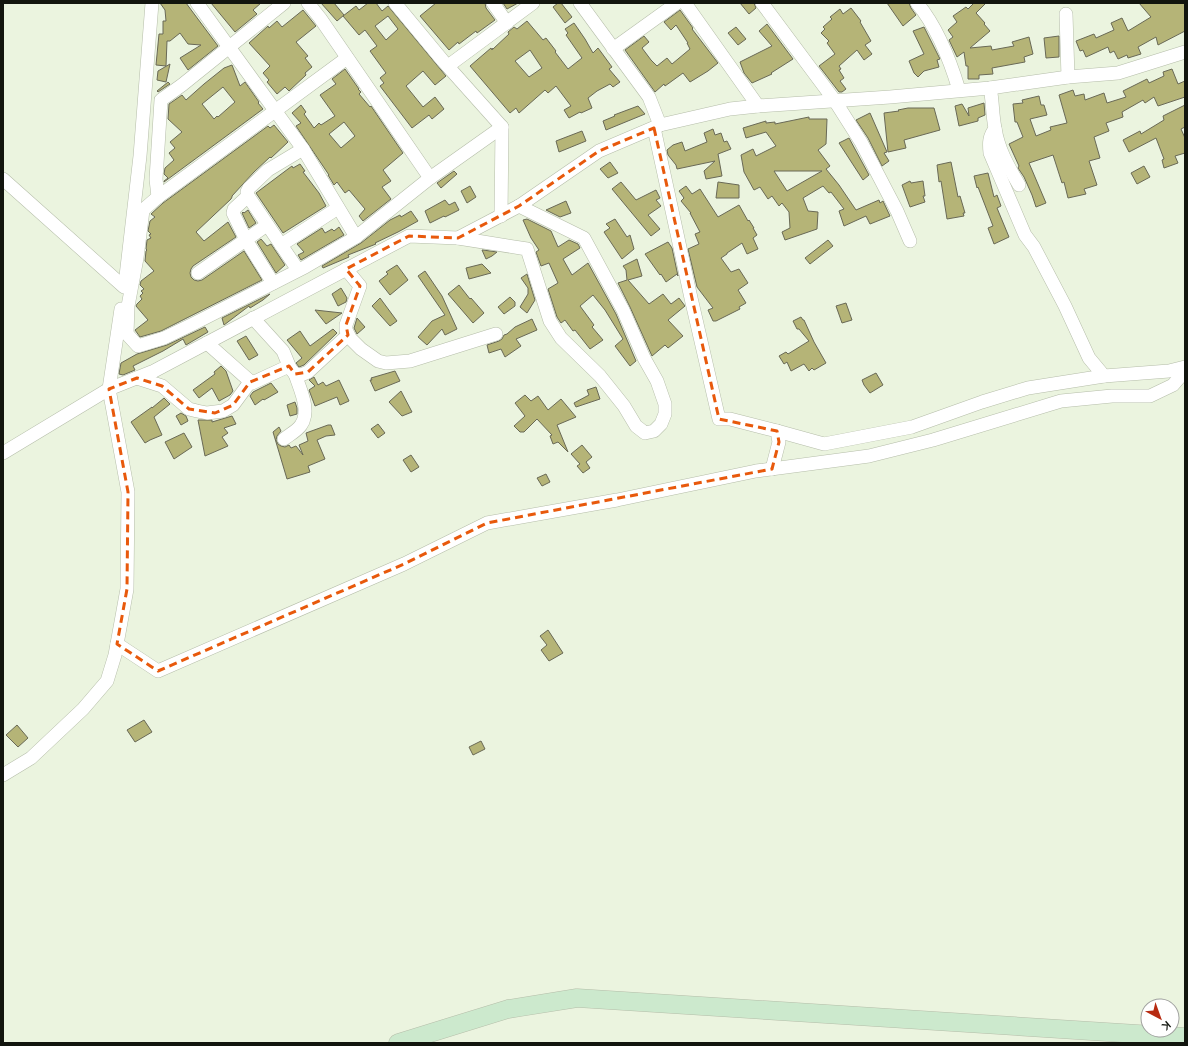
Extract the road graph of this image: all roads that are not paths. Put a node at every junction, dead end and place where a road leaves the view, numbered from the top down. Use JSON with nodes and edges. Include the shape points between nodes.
{"nodes":[{"id":1,"x":152,"y":3,"type":"edge"},
{"id":2,"x":197,"y":3,"type":"edge"},
{"id":3,"x":284,"y":3,"type":"edge"},
{"id":4,"x":308,"y":3,"type":"edge"},
{"id":5,"x":395,"y":3,"type":"edge"},
{"id":6,"x":493,"y":3,"type":"edge"},
{"id":7,"x":534,"y":3,"type":"edge"},
{"id":8,"x":580,"y":3,"type":"edge"},
{"id":9,"x":678,"y":3,"type":"edge"},
{"id":10,"x":685,"y":3,"type":"edge"},
{"id":11,"x":762,"y":3,"type":"edge"},
{"id":12,"x":917,"y":3,"type":"edge"},
{"id":13,"x":1066,"y":14,"type":"dead end"},
{"id":14,"x":507,"y":23,"type":"junction"},
{"id":15,"x":229,"y":48,"type":"junction"},
{"id":16,"x":613,"y":49,"type":"junction"},
{"id":17,"x":1185,"y":52,"type":"edge"},
{"id":18,"x":347,"y":58,"type":"junction"},
{"id":19,"x":448,"y":66,"type":"junction"},
{"id":20,"x":1068,"y":77,"type":"junction"},
{"id":21,"x":990,"y":88,"type":"junction"},
{"id":22,"x":959,"y":90,"type":"junction"},
{"id":23,"x":835,"y":101,"type":"junction"},
{"id":24,"x":758,"y":106,"type":"junction"},
{"id":25,"x":275,"y":111,"type":"junction"},
{"id":26,"x":657,"y":126,"type":"junction"},
{"id":27,"x":502,"y":127,"type":"junction"},
{"id":28,"x":995,"y":129,"type":"junction"},
{"id":29,"x":303,"y":149,"type":"junction"},
{"id":30,"x":430,"y":178,"type":"junction"},
{"id":31,"x":3,"y":179,"type":"edge"},
{"id":32,"x":1019,"y":185,"type":"dead end"},
{"id":33,"x":248,"y":196,"type":"junction"},
{"id":34,"x":158,"y":197,"type":"junction"},
{"id":35,"x":518,"y":206,"type":"junction"},
{"id":36,"x":338,"y":208,"type":"junction"},
{"id":37,"x":501,"y":216,"type":"junction"},
{"id":38,"x":267,"y":225,"type":"junction"},
{"id":39,"x":356,"y":237,"type":"junction"},
{"id":40,"x":458,"y":238,"type":"junction"},
{"id":41,"x":246,"y":240,"type":"junction"},
{"id":42,"x":910,"y":241,"type":"dead end"},
{"id":43,"x":281,"y":244,"type":"junction"},
{"id":44,"x":346,"y":269,"type":"junction"},
{"id":45,"x":298,"y":270,"type":"junction"},
{"id":46,"x":198,"y":273,"type":"dead end"},
{"id":47,"x":273,"y":283,"type":"junction"},
{"id":48,"x":124,"y":287,"type":"junction"},
{"id":49,"x":253,"y":318,"type":"junction"},
{"id":50,"x":496,"y":334,"type":"dead end"},
{"id":51,"x":348,"y":335,"type":"junction"},
{"id":52,"x":207,"y":343,"type":"junction"},
{"id":53,"x":1185,"y":367,"type":"edge"},
{"id":54,"x":292,"y":370,"type":"junction"},
{"id":55,"x":1185,"y":371,"type":"edge"},
{"id":56,"x":1104,"y":376,"type":"junction"},
{"id":57,"x":137,"y":378,"type":"junction"},
{"id":58,"x":250,"y":382,"type":"junction"},
{"id":59,"x":109,"y":389,"type":"junction"},
{"id":60,"x":777,"y":431,"type":"junction"},
{"id":61,"x":284,"y":439,"type":"dead end"},
{"id":62,"x":3,"y":452,"type":"edge"},
{"id":63,"x":772,"y":469,"type":"junction"},
{"id":64,"x":117,"y":644,"type":"junction"},
{"id":65,"x":3,"y":775,"type":"edge"},
{"id":66,"x":1185,"y":1037,"type":"edge"},
{"id":67,"x":398,"y":1043,"type":"edge"}],
"edges":[{"from":1,"to":48,"type":"street","via":[[140,156]]},
{"from":2,"to":15,"type":"street"},
{"from":3,"to":15,"type":"street"},
{"from":4,"to":18,"type":"street"},
{"from":5,"to":19,"type":"street"},
{"from":6,"to":14,"type":"street"},
{"from":7,"to":14,"type":"street"},
{"from":8,"to":16,"type":"street"},
{"from":9,"to":16,"type":"street"},
{"from":10,"to":24,"type":"street"},
{"from":11,"to":23,"type":"street"},
{"from":12,"to":22,"type":"street","via":[[937,34]]},
{"from":13,"to":20,"type":"street"},
{"from":14,"to":19,"type":"street"},
{"from":15,"to":25,"type":"street"},
{"from":15,"to":34,"type":"street","via":[[161,100],[156,179]]},
{"from":16,"to":26,"type":"street","via":[[650,98]]},
{"from":17,"to":20,"type":"street","via":[[1118,73]]},
{"from":18,"to":25,"type":"street"},
{"from":18,"to":30,"type":"street"},
{"from":19,"to":27,"type":"street"},
{"from":20,"to":21,"type":"street"},
{"from":21,"to":22,"type":"street"},
{"from":21,"to":28,"type":"street"},
{"from":22,"to":23,"type":"street"},
{"from":23,"to":24,"type":"street"},
{"from":23,"to":42,"type":"street","via":[[897,211]]},
{"from":24,"to":26,"type":"street","via":[[730,109]]},
{"from":25,"to":29,"type":"street"},
{"from":25,"to":34,"type":"street"},
{"from":26,"to":35,"type":"street","via":[[599,151]]},
{"from":26,"to":60,"type":"street","via":[[691,298],[719,419]]},
{"from":27,"to":30,"type":"street"},
{"from":27,"to":37,"type":"street"},
{"from":28,"to":32,"type":"street","via":[[1000,149]]},
{"from":28,"to":56,"type":"street","via":[[989,141],[990,153],[1025,235],[1065,306],[1089,358]]},
{"from":29,"to":33,"type":"street","via":[[268,170],[249,188]]},
{"from":29,"to":36,"type":"street"},
{"from":30,"to":39,"type":"street"},
{"from":31,"to":48,"type":"street"},
{"from":33,"to":38,"type":"street"},
{"from":33,"to":41,"type":"street","via":[[233,213]]},
{"from":34,"to":47,"type":"street","via":[[143,210],[128,306],[127,334],[138,346],[164,338]]},
{"from":35,"to":37,"type":"street"},
{"from":35,"to":40,"type":"street","via":[[584,238],[657,381],[665,404],[665,414],[661,424],[654,431],[645,433],[636,426],[600,376],[561,338],[545,309],[526,249]]},
{"from":36,"to":39,"type":"street"},
{"from":36,"to":43,"type":"street"},
{"from":37,"to":40,"type":"street"},
{"from":38,"to":41,"type":"street"},
{"from":38,"to":43,"type":"street"},
{"from":39,"to":45,"type":"street"},
{"from":40,"to":44,"type":"street","via":[[409,236]]},
{"from":41,"to":46,"type":"street"},
{"from":41,"to":47,"type":"street"},
{"from":43,"to":45,"type":"street"},
{"from":44,"to":49,"type":"street"},
{"from":44,"to":51,"type":"street","via":[[360,286],[346,325]]},
{"from":45,"to":47,"type":"street"},
{"from":48,"to":59,"type":"street"},
{"from":49,"to":52,"type":"street"},
{"from":49,"to":54,"type":"street","via":[[283,351]]},
{"from":50,"to":51,"type":"street","via":[[410,361],[386,363],[378,361],[361,349]]},
{"from":51,"to":54,"type":"street","via":[[308,372],[301,375]]},
{"from":52,"to":57,"type":"street"},
{"from":52,"to":58,"type":"street"},
{"from":53,"to":56,"type":"street","via":[[1169,371]]},
{"from":54,"to":58,"type":"street"},
{"from":54,"to":61,"type":"street","via":[[305,407],[305,416],[301,426]]},
{"from":55,"to":63,"type":"street","via":[[1173,385],[1150,396],[1112,396],[1061,401],[933,440],[869,456]]},
{"from":56,"to":60,"type":"street","via":[[1028,388],[912,427],[824,444]]},
{"from":57,"to":58,"type":"street","via":[[162,386],[188,409],[207,413],[223,411],[233,405]]},
{"from":57,"to":59,"type":"street"},
{"from":59,"to":62,"type":"street"},
{"from":59,"to":64,"type":"street","via":[[128,492],[127,589]]},
{"from":60,"to":63,"type":"street","via":[[779,442]]},
{"from":63,"to":64,"type":"street","via":[[487,523],[404,564],[158,671]]},
{"from":64,"to":65,"type":"street","via":[[108,682],[31,758]]},
{"from":66,"to":67,"type":"street","via":[[577,998],[508,1009]]}]}
